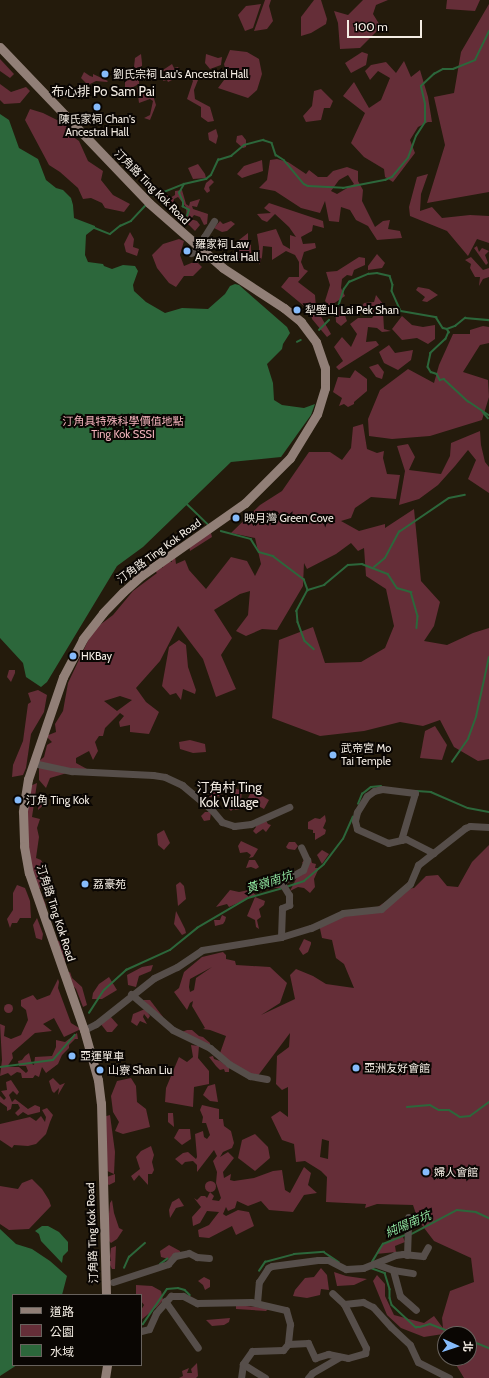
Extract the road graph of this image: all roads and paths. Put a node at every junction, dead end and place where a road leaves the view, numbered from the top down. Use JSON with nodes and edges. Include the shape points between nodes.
{"nodes":[{"id":1,"x":0,"y":47,"type":"edge"},
{"id":2,"x":214,"y":221,"type":"dead end"},
{"id":3,"x":200,"y":249,"type":"junction"},
{"id":4,"x":192,"y":254,"type":"dead end"},
{"id":5,"x":33,"y":763,"type":"junction"},
{"id":6,"x":289,"y":807,"type":"dead end"},
{"id":7,"x":489,"y":828,"type":"edge"},
{"id":8,"x":401,"y":840,"type":"junction"},
{"id":9,"x":301,"y":847,"type":"dead end"},
{"id":10,"x":434,"y":853,"type":"junction"},
{"id":11,"x":281,"y":937,"type":"junction"},
{"id":12,"x":132,"y":994,"type":"junction"},
{"id":13,"x":84,"y":1030,"type":"junction"},
{"id":14,"x":268,"y":1079,"type":"dead end"},
{"id":15,"x":408,"y":1217,"type":"dead end"},
{"id":16,"x":428,"y":1247,"type":"dead end"},
{"id":17,"x":407,"y":1255,"type":"junction"},
{"id":18,"x":209,"y":1258,"type":"dead end"},
{"id":19,"x":376,"y":1264,"type":"junction"},
{"id":20,"x":393,"y":1270,"type":"junction"},
{"id":21,"x":413,"y":1273,"type":"dead end"},
{"id":22,"x":113,"y":1282,"type":"dead end"},
{"id":23,"x":332,"y":1293,"type":"dead end"},
{"id":24,"x":106,"y":1294,"type":"edge"},
{"id":25,"x":165,"y":1301,"type":"junction"},
{"id":26,"x":257,"y":1303,"type":"junction"},
{"id":27,"x":344,"y":1304,"type":"junction"},
{"id":28,"x":416,"y":1310,"type":"dead end"},
{"id":29,"x":142,"y":1331,"type":"edge"},
{"id":30,"x":288,"y":1344,"type":"junction"},
{"id":31,"x":198,"y":1348,"type":"dead end"},
{"id":32,"x":340,"y":1357,"type":"junction"},
{"id":33,"x":243,"y":1364,"type":"junction"},
{"id":34,"x":108,"y":1366,"type":"edge"},
{"id":35,"x":108,"y":1366,"type":"edge"},
{"id":36,"x":105,"y":1378,"type":"edge"},
{"id":37,"x":110,"y":1378,"type":"edge"},
{"id":38,"x":240,"y":1378,"type":"edge"},
{"id":39,"x":265,"y":1378,"type":"edge"},
{"id":40,"x":308,"y":1378,"type":"edge"},
{"id":41,"x":449,"y":1378,"type":"edge"}],
"edges":[{"from":1,"to":3,"type":"main road","name":"汀角路 Ting Kok Road","via":[[149,203]]},
{"from":2,"to":3,"type":"street"},
{"from":3,"to":4,"type":"street"},
{"from":3,"to":5,"type":"main road","name":"汀角路 Ting Kok Road","via":[[244,283],[288,311],[310,332],[324,362],[326,381],[323,398],[302,441],[259,491],[231,514],[142,576],[102,613],[83,639],[63,677]]},
{"from":5,"to":6,"type":"street","via":[[72,771],[165,777],[182,785],[211,809],[222,822],[234,826],[251,824]]},
{"from":5,"to":13,"type":"main road","name":"汀角路 Ting Kok Road","via":[[25,791],[23,812],[24,846],[29,873]]},
{"from":7,"to":10,"type":"street","via":[[470,826]]},
{"from":8,"to":8,"type":"street","via":[[415,793],[382,789],[374,791],[362,802],[357,812],[357,829],[388,843]]},
{"from":8,"to":10,"type":"street","via":[[406,839]]},
{"from":9,"to":11,"type":"street","via":[[307,860],[303,870],[283,881],[289,895],[289,905],[282,908]]},
{"from":10,"to":11,"type":"street","via":[[418,865],[410,884],[381,908],[343,913],[311,928]]},
{"from":11,"to":12,"type":"street","via":[[202,950]]},
{"from":12,"to":13,"type":"street","via":[[96,1024]]},
{"from":12,"to":14,"type":"street","via":[[173,1030],[210,1048],[229,1064],[250,1076]]},
{"from":13,"to":24,"type":"main road","name":"汀角路 Ting Kok Road","via":[[95,1066],[101,1103]]},
{"from":15,"to":17,"type":"street"},
{"from":16,"to":17,"type":"street","via":[[423,1256]]},
{"from":17,"to":19,"type":"street","via":[[395,1255]]},
{"from":18,"to":22,"type":"street","via":[[189,1253],[175,1256],[168,1264]]},
{"from":19,"to":20,"type":"street"},
{"from":19,"to":26,"type":"street","via":[[346,1269],[328,1260],[318,1260],[272,1266],[259,1282]]},
{"from":20,"to":21,"type":"street"},
{"from":20,"to":28,"type":"street","via":[[400,1296]]},
{"from":23,"to":27,"type":"street"},
{"from":25,"to":26,"type":"street","via":[[175,1295],[197,1303]]},
{"from":25,"to":29,"type":"street","via":[[156,1312],[149,1328]]},
{"from":25,"to":31,"type":"street"},
{"from":26,"to":30,"type":"street","via":[[286,1310],[290,1324]]},
{"from":27,"to":32,"type":"street","via":[[366,1348],[362,1354],[348,1358]]},
{"from":27,"to":41,"type":"street","via":[[362,1302],[374,1307],[410,1344],[418,1362]]},
{"from":30,"to":32,"type":"street","via":[[308,1343],[315,1358],[328,1354]]},
{"from":30,"to":33,"type":"street","via":[[283,1350],[252,1351]]},
{"from":32,"to":40,"type":"street"},
{"from":33,"to":38,"type":"street"},
{"from":33,"to":39,"type":"street"},
{"from":34,"to":36,"type":"main road"},
{"from":35,"to":37,"type":"main road"}]}
